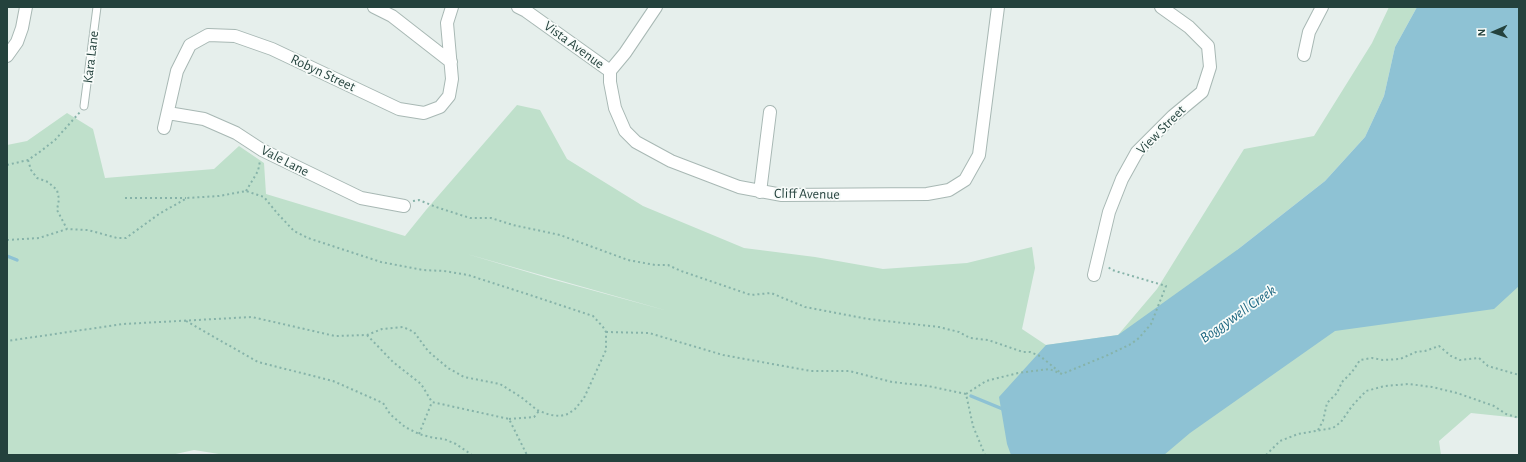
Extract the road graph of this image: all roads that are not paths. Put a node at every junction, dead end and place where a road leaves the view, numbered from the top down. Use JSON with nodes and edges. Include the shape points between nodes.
{"nodes":[{"id":1,"x":26,"y":7,"type":"edge"},
{"id":2,"x":97,"y":7,"type":"edge"},
{"id":3,"x":374,"y":7,"type":"edge"},
{"id":4,"x":452,"y":7,"type":"edge"},
{"id":5,"x":518,"y":7,"type":"edge"},
{"id":6,"x":656,"y":7,"type":"edge"},
{"id":7,"x":998,"y":7,"type":"edge"},
{"id":8,"x":1161,"y":7,"type":"edge"},
{"id":9,"x":1322,"y":7,"type":"edge"},
{"id":10,"x":1304,"y":55,"type":"dead end"},
{"id":11,"x":7,"y":56,"type":"edge"},
{"id":12,"x":451,"y":62,"type":"junction"},
{"id":13,"x":610,"y":71,"type":"junction"},
{"id":14,"x":84,"y":106,"type":"road end"},
{"id":15,"x":770,"y":112,"type":"dead end"},
{"id":16,"x":168,"y":113,"type":"junction"},
{"id":17,"x":164,"y":128,"type":"dead end"},
{"id":18,"x":760,"y":192,"type":"junction"},
{"id":19,"x":404,"y":206,"type":"road end"},
{"id":20,"x":1094,"y":275,"type":"dead end"}],
"edges":[{"from":1,"to":11,"type":"street","via":[[17,42]]},
{"from":2,"to":14,"type":"lane","name":"Kara Lane"},
{"from":3,"to":12,"type":"street","via":[[392,16]]},
{"from":4,"to":12,"type":"street","name":"Robyn Street","via":[[447,23]]},
{"from":5,"to":13,"type":"street","name":"Vista Avenue"},
{"from":6,"to":13,"type":"street"},
{"from":7,"to":18,"type":"street","name":"Cliff Avenue","via":[[979,155],[964,180],[949,190],[927,194],[782,195]]},
{"from":8,"to":20,"type":"street","name":"View Street","via":[[1189,27],[1208,46],[1210,67],[1202,92],[1173,116],[1137,152],[1122,179],[1109,212]]},
{"from":9,"to":10,"type":"street","via":[[1309,32]]},
{"from":12,"to":16,"type":"street","name":"Robyn Street","via":[[449,96],[440,107],[424,113],[399,109],[265,46],[235,36],[208,35],[190,46],[177,71]]},
{"from":13,"to":18,"type":"street","name":"Cliff Avenue","via":[[615,108],[626,131],[636,142],[671,161],[739,187]]},
{"from":15,"to":18,"type":"street"},
{"from":16,"to":17,"type":"street","name":"Robyn Street"},
{"from":16,"to":19,"type":"street","name":"Vale Lane","via":[[204,119],[236,133],[262,150],[361,198]]}]}
